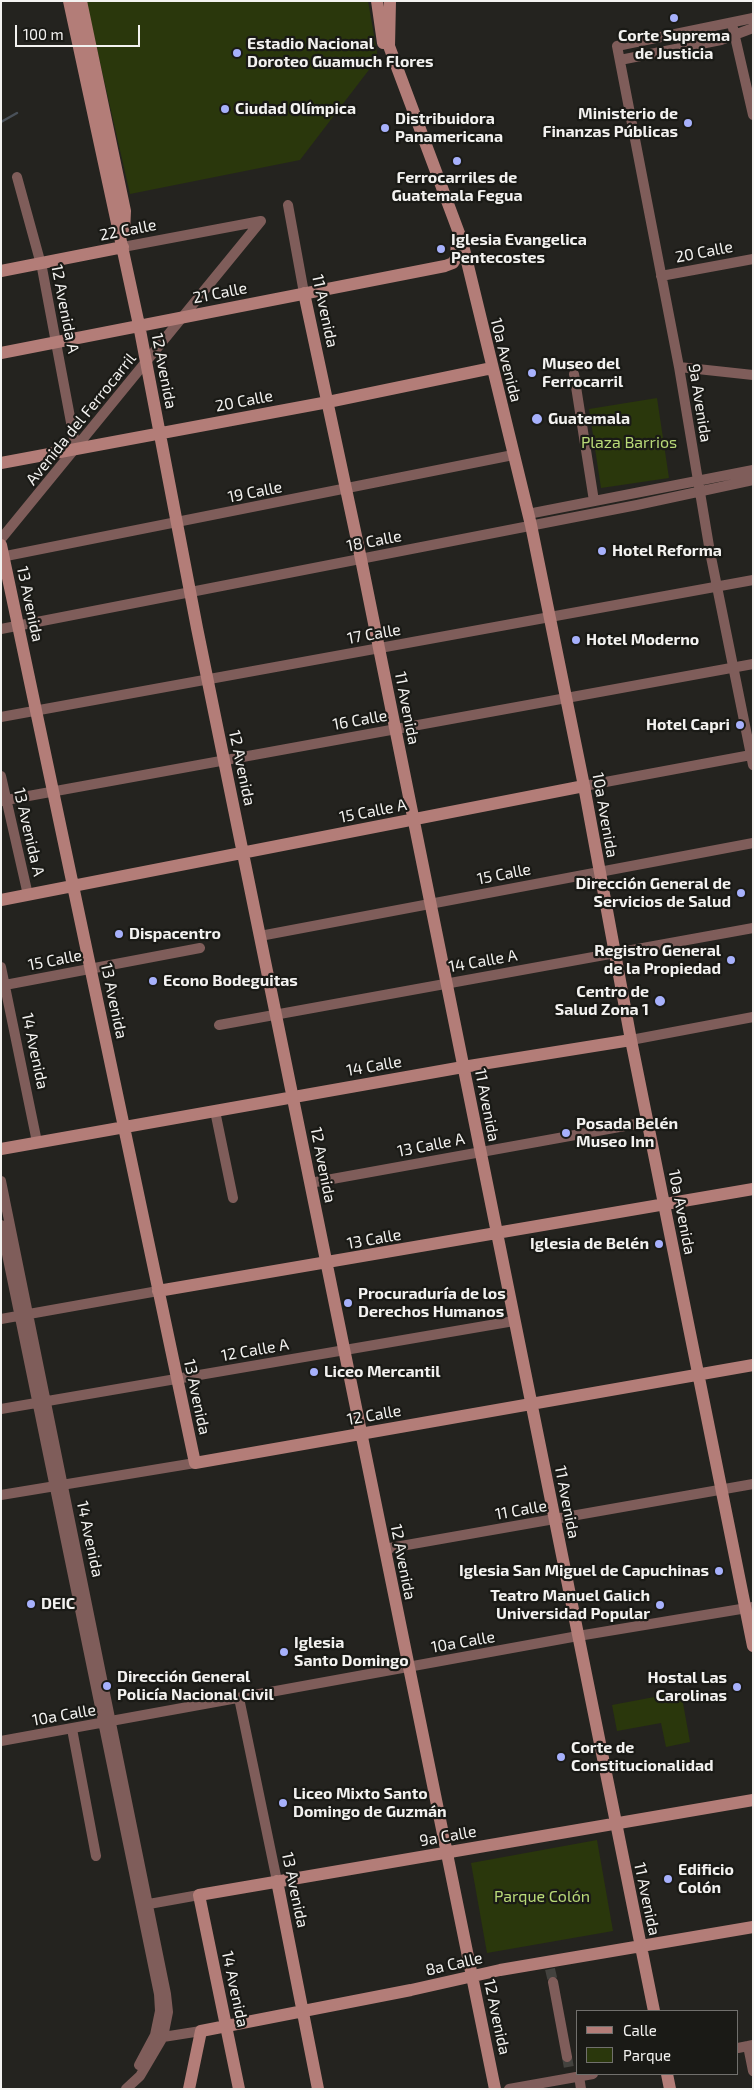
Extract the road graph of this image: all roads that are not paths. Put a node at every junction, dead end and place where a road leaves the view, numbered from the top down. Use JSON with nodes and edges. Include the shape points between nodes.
{"nodes":[{"id":1,"x":69,"y":1,"type":"edge"},
{"id":2,"x":81,"y":1,"type":"edge"},
{"id":3,"x":377,"y":1,"type":"edge"},
{"id":4,"x":390,"y":1,"type":"edge"},
{"id":5,"x":753,"y":18,"type":"edge"},
{"id":6,"x":732,"y":24,"type":"junction"},
{"id":7,"x":753,"y":28,"type":"edge"},
{"id":8,"x":735,"y":34,"type":"junction"},
{"id":9,"x":620,"y":60,"type":"junction"},
{"id":10,"x":753,"y":115,"type":"edge"},
{"id":11,"x":17,"y":177,"type":"dead end"},
{"id":12,"x":288,"y":205,"type":"dead end"},
{"id":13,"x":261,"y":221,"type":"joint"},
{"id":14,"x":123,"y":247,"type":"junction"},
{"id":15,"x":753,"y":259,"type":"edge"},
{"id":16,"x":41,"y":263,"type":"junction"},
{"id":17,"x":445,"y":266,"type":"junction"},
{"id":18,"x":1,"y":270,"type":"edge"},
{"id":19,"x":661,"y":276,"type":"junction"},
{"id":20,"x":304,"y":294,"type":"junction"},
{"id":21,"x":474,"y":298,"type":"junction"},
{"id":22,"x":184,"y":317,"type":"junction"},
{"id":23,"x":139,"y":325,"type":"junction"},
{"id":24,"x":56,"y":342,"type":"junction"},
{"id":25,"x":1,"y":353,"type":"edge"},
{"id":26,"x":146,"y":363,"type":"junction"},
{"id":27,"x":679,"y":367,"type":"junction"},
{"id":28,"x":492,"y":368,"type":"junction"},
{"id":29,"x":574,"y":374,"type":"dead end"},
{"id":30,"x":753,"y":375,"type":"edge"},
{"id":31,"x":328,"y":402,"type":"junction"},
{"id":32,"x":159,"y":434,"type":"junction"},
{"id":33,"x":76,"y":449,"type":"junction"},
{"id":34,"x":513,"y":455,"type":"junction"},
{"id":35,"x":1,"y":463,"type":"edge"},
{"id":36,"x":753,"y":470,"type":"edge"},
{"id":37,"x":753,"y":480,"type":"edge"},
{"id":38,"x":698,"y":487,"type":"junction"},
{"id":39,"x":346,"y":489,"type":"junction"},
{"id":40,"x":594,"y":501,"type":"junction"},
{"id":41,"x":529,"y":519,"type":"junction"},
{"id":42,"x":176,"y":522,"type":"junction"},
{"id":43,"x":1,"y":539,"type":"edge"},
{"id":44,"x":2,"y":553,"type":"edge"},
{"id":45,"x":361,"y":559,"type":"junction"},
{"id":46,"x":753,"y":580,"type":"edge"},
{"id":47,"x":716,"y":587,"type":"junction"},
{"id":48,"x":190,"y":592,"type":"junction"},
{"id":49,"x":549,"y":617,"type":"junction"},
{"id":50,"x":18,"y":625,"type":"junction"},
{"id":51,"x":1,"y":629,"type":"edge"},
{"id":52,"x":379,"y":649,"type":"junction"},
{"id":53,"x":753,"y":664,"type":"edge"},
{"id":54,"x":733,"y":668,"type":"junction"},
{"id":55,"x":208,"y":679,"type":"junction"},
{"id":56,"x":566,"y":698,"type":"junction"},
{"id":57,"x":36,"y":711,"type":"junction"},
{"id":58,"x":1,"y":717,"type":"edge"},
{"id":59,"x":395,"y":729,"type":"junction"},
{"id":60,"x":224,"y":760,"type":"junction"},
{"id":61,"x":752,"y":760,"type":"edge"},
{"id":62,"x":1,"y":776,"type":"edge"},
{"id":63,"x":584,"y":786,"type":"junction"},
{"id":64,"x":53,"y":791,"type":"junction"},
{"id":65,"x":4,"y":800,"type":"edge"},
{"id":66,"x":413,"y":820,"type":"junction"},
{"id":67,"x":753,"y":843,"type":"edge"},
{"id":68,"x":243,"y":853,"type":"junction"},
{"id":69,"x":599,"y":871,"type":"junction"},
{"id":70,"x":73,"y":886,"type":"junction"},
{"id":71,"x":28,"y":895,"type":"junction"},
{"id":72,"x":1,"y":900,"type":"edge"},
{"id":73,"x":430,"y":904,"type":"junction"},
{"id":74,"x":753,"y":928,"type":"edge"},
{"id":75,"x":260,"y":936,"type":"junction"},
{"id":76,"x":200,"y":948,"type":"dead end"},
{"id":77,"x":615,"y":954,"type":"junction"},
{"id":78,"x":1,"y":968,"type":"edge"},
{"id":79,"x":90,"y":969,"type":"junction"},
{"id":80,"x":446,"y":982,"type":"junction"},
{"id":81,"x":5,"y":985,"type":"junction"},
{"id":82,"x":276,"y":1013,"type":"junction"},
{"id":83,"x":753,"y":1017,"type":"edge"},
{"id":84,"x":219,"y":1025,"type":"dead end"},
{"id":85,"x":631,"y":1040,"type":"junction"},
{"id":86,"x":463,"y":1067,"type":"junction"},
{"id":87,"x":293,"y":1097,"type":"junction"},
{"id":88,"x":215,"y":1111,"type":"junction"},
{"id":89,"x":647,"y":1122,"type":"junction"},
{"id":90,"x":124,"y":1127,"type":"junction"},
{"id":91,"x":37,"y":1142,"type":"junction"},
{"id":92,"x":1,"y":1149,"type":"edge"},
{"id":93,"x":480,"y":1151,"type":"junction"},
{"id":94,"x":1,"y":1181,"type":"edge"},
{"id":95,"x":310,"y":1182,"type":"junction"},
{"id":96,"x":753,"y":1189,"type":"edge"},
{"id":97,"x":233,"y":1198,"type":"dead end"},
{"id":98,"x":664,"y":1204,"type":"junction"},
{"id":99,"x":1,"y":1225,"type":"edge"},
{"id":100,"x":497,"y":1233,"type":"junction"},
{"id":101,"x":327,"y":1264,"type":"junction"},
{"id":102,"x":158,"y":1291,"type":"junction"},
{"id":103,"x":23,"y":1315,"type":"junction"},
{"id":104,"x":1,"y":1319,"type":"edge"},
{"id":105,"x":514,"y":1321,"type":"junction"},
{"id":106,"x":344,"y":1350,"type":"junction"},
{"id":107,"x":753,"y":1365,"type":"edge"},
{"id":108,"x":699,"y":1374,"type":"junction"},
{"id":109,"x":177,"y":1378,"type":"junction"},
{"id":110,"x":41,"y":1402,"type":"junction"},
{"id":111,"x":531,"y":1404,"type":"junction"},
{"id":112,"x":1,"y":1409,"type":"edge"},
{"id":113,"x":361,"y":1434,"type":"junction"},
{"id":114,"x":195,"y":1463,"type":"junction"},
{"id":115,"x":753,"y":1484,"type":"edge"},
{"id":116,"x":58,"y":1485,"type":"junction"},
{"id":117,"x":720,"y":1490,"type":"junction"},
{"id":118,"x":1,"y":1495,"type":"edge"},
{"id":119,"x":554,"y":1519,"type":"junction"},
{"id":120,"x":384,"y":1549,"type":"junction"},
{"id":121,"x":749,"y":1607,"type":"edge"},
{"id":122,"x":578,"y":1636,"type":"junction"},
{"id":123,"x":753,"y":1646,"type":"edge"},
{"id":124,"x":408,"y":1667,"type":"junction"},
{"id":125,"x":239,"y":1698,"type":"junction"},
{"id":126,"x":107,"y":1722,"type":"junction"},
{"id":127,"x":72,"y":1729,"type":"junction"},
{"id":128,"x":1,"y":1741,"type":"edge"},
{"id":129,"x":753,"y":1800,"type":"edge"},
{"id":130,"x":616,"y":1823,"type":"junction"},
{"id":131,"x":447,"y":1853,"type":"junction"},
{"id":132,"x":96,"y":1856,"type":"dead end"},
{"id":133,"x":277,"y":1881,"type":"junction"},
{"id":134,"x":199,"y":1895,"type":"junction"},
{"id":135,"x":149,"y":1904,"type":"junction"},
{"id":136,"x":753,"y":1927,"type":"edge"},
{"id":137,"x":641,"y":1947,"type":"junction"},
{"id":138,"x":472,"y":1978,"type":"junction"},
{"id":139,"x":553,"y":1982,"type":"tunnel mouth"},
{"id":140,"x":654,"y":2010,"type":"edge"},
{"id":141,"x":303,"y":2011,"type":"junction"},
{"id":142,"x":226,"y":2026,"type":"junction"},
{"id":143,"x":201,"y":2031,"type":"junction"},
{"id":144,"x":163,"y":2037,"type":"junction"},
{"id":145,"x":746,"y":2047,"type":"edge"},
{"id":146,"x":567,"y":2057,"type":"tunnel mouth"},
{"id":147,"x":753,"y":2071,"type":"edge"},
{"id":148,"x":573,"y":2074,"type":"joint"},
{"id":149,"x":666,"y":2075,"type":"edge"},
{"id":150,"x":117,"y":2089,"type":"edge"},
{"id":151,"x":126,"y":2089,"type":"edge"},
{"id":152,"x":189,"y":2089,"type":"edge"},
{"id":153,"x":239,"y":2089,"type":"edge"},
{"id":154,"x":318,"y":2089,"type":"edge"},
{"id":155,"x":495,"y":2089,"type":"edge"},
{"id":156,"x":509,"y":2089,"type":"edge"},
{"id":157,"x":581,"y":2089,"type":"edge"},
{"id":158,"x":670,"y":2089,"type":"edge"}],
"edges":[{"from":1,"to":14,"type":"street","name":"12 Avenida"},
{"from":2,"to":14,"type":"street","name":"12 Avenida","via":[[125,210]]},
{"from":3,"to":17,"type":"street","via":[[388,57],[457,241],[456,258]]},
{"from":4,"to":21,"type":"street","name":"10a Avenida","via":[[389,46],[454,215],[467,258]]},
{"from":5,"to":6,"type":"street"},
{"from":6,"to":8,"type":"street"},
{"from":6,"to":9,"type":"street","name":"9a Avenida","via":[[618,46]]},
{"from":7,"to":8,"type":"street"},
{"from":8,"to":9,"type":"street","via":[[721,40]]},
{"from":8,"to":10,"type":"street"},
{"from":9,"to":19,"type":"street","name":"9a Avenida"},
{"from":11,"to":16,"type":"street","name":"12 Avenida A"},
{"from":12,"to":20,"type":"street","name":"11 Avenida"},
{"from":13,"to":14,"type":"street","name":"22 Calle"},
{"from":13,"to":22,"type":"street","name":"Avenida del Ferrocarril"},
{"from":14,"to":16,"type":"street","name":"22 Calle"},
{"from":14,"to":23,"type":"street","name":"12 Avenida"},
{"from":15,"to":19,"type":"street","name":"20 Calle"},
{"from":16,"to":18,"type":"street","name":"22 Calle"},
{"from":16,"to":24,"type":"street","name":"12 Avenida A"},
{"from":17,"to":20,"type":"street","name":"21 Calle"},
{"from":17,"to":21,"type":"street","via":[[460,271]]},
{"from":19,"to":27,"type":"street","name":"9a Avenida"},
{"from":20,"to":22,"type":"street","name":"21 Calle"},
{"from":20,"to":31,"type":"street","name":"11 Avenida"},
{"from":21,"to":28,"type":"street","name":"10a Avenida"},
{"from":22,"to":23,"type":"street","name":"21 Calle"},
{"from":22,"to":26,"type":"street","name":"Avenida del Ferrocarril"},
{"from":23,"to":24,"type":"street","name":"21 Calle"},
{"from":23,"to":26,"type":"street","name":"12 Avenida"},
{"from":24,"to":25,"type":"street","name":"21 Calle"},
{"from":24,"to":33,"type":"street","name":"12 Avenida A"},
{"from":26,"to":32,"type":"street","name":"12 Avenida"},
{"from":26,"to":33,"type":"street","name":"Avenida del Ferrocarril"},
{"from":27,"to":30,"type":"street"},
{"from":27,"to":38,"type":"street","name":"9a Avenida"},
{"from":28,"to":31,"type":"street","name":"20 Calle"},
{"from":28,"to":34,"type":"street","name":"10a Avenida"},
{"from":29,"to":40,"type":"street"},
{"from":31,"to":32,"type":"street","name":"20 Calle"},
{"from":31,"to":39,"type":"street","name":"11 Avenida"},
{"from":32,"to":33,"type":"street","name":"20 Calle"},
{"from":32,"to":42,"type":"street","name":"12 Avenida"},
{"from":33,"to":35,"type":"street","name":"20 Calle"},
{"from":33,"to":43,"type":"street","name":"Avenida del Ferrocarril"},
{"from":34,"to":39,"type":"street","name":"19 Calle"},
{"from":34,"to":41,"type":"street","name":"10a Avenida"},
{"from":36,"to":38,"type":"street","name":"18 Calle"},
{"from":37,"to":38,"type":"street","name":"18 Calle"},
{"from":38,"to":40,"type":"street","name":"18 Calle"},
{"from":38,"to":41,"type":"street","name":"18 Calle"},
{"from":38,"to":47,"type":"street","name":"9a Avenida"},
{"from":39,"to":42,"type":"street","name":"19 Calle"},
{"from":39,"to":45,"type":"street","name":"11 Avenida"},
{"from":40,"to":41,"type":"street","name":"18 Calle"},
{"from":41,"to":45,"type":"street","name":"18 Calle"},
{"from":41,"to":49,"type":"street","name":"10a Avenida"},
{"from":42,"to":44,"type":"street","name":"19 Calle"},
{"from":42,"to":48,"type":"street","name":"12 Avenida"},
{"from":44,"to":50,"type":"street","name":"13 Avenida"},
{"from":45,"to":48,"type":"street","name":"18 Calle"},
{"from":45,"to":52,"type":"street","name":"11 Avenida"},
{"from":46,"to":47,"type":"street","name":"17 Calle"},
{"from":47,"to":49,"type":"street","name":"17 Calle"},
{"from":47,"to":54,"type":"street","name":"9a Avenida"},
{"from":48,"to":50,"type":"street","name":"18 Calle"},
{"from":48,"to":55,"type":"street","name":"12 Avenida"},
{"from":49,"to":52,"type":"street","name":"17 Calle"},
{"from":49,"to":56,"type":"street","name":"10a Avenida"},
{"from":50,"to":51,"type":"street","name":"18 Calle"},
{"from":50,"to":57,"type":"street","name":"13 Avenida"},
{"from":52,"to":55,"type":"street","name":"17 Calle"},
{"from":52,"to":59,"type":"street","name":"11 Avenida"},
{"from":53,"to":54,"type":"street","name":"16 Calle"},
{"from":54,"to":56,"type":"street","name":"16 Calle"},
{"from":54,"to":61,"type":"street","name":"9a Avenida"},
{"from":55,"to":57,"type":"street","name":"17 Calle"},
{"from":55,"to":60,"type":"street","name":"12 Avenida"},
{"from":56,"to":59,"type":"street","name":"16 Calle"},
{"from":56,"to":63,"type":"street","name":"10a Avenida"},
{"from":57,"to":58,"type":"street","name":"17 Calle"},
{"from":57,"to":64,"type":"street","name":"13 Avenida"},
{"from":59,"to":60,"type":"street","name":"16 Calle"},
{"from":59,"to":66,"type":"street","name":"11 Avenida"},
{"from":60,"to":64,"type":"street","name":"16 Calle"},
{"from":60,"to":68,"type":"street","name":"12 Avenida"},
{"from":61,"to":63,"type":"street","name":"15 Calle A"},
{"from":62,"to":65,"type":"street","name":"13 Avenida A"},
{"from":63,"to":66,"type":"street","name":"15 Calle A"},
{"from":63,"to":69,"type":"street","name":"10a Avenida"},
{"from":64,"to":65,"type":"street","name":"16 Calle"},
{"from":64,"to":70,"type":"street","name":"13 Avenida"},
{"from":65,"to":71,"type":"street","name":"13 Avenida A"},
{"from":66,"to":68,"type":"street","name":"15 Calle A"},
{"from":66,"to":73,"type":"street","name":"11 Avenida"},
{"from":67,"to":69,"type":"street","name":"15 Calle"},
{"from":68,"to":70,"type":"street","name":"15 Calle A"},
{"from":68,"to":75,"type":"street","name":"12 Avenida"},
{"from":69,"to":73,"type":"street","name":"15 Calle"},
{"from":69,"to":77,"type":"street","name":"10a Avenida"},
{"from":70,"to":71,"type":"street","name":"15 Calle A"},
{"from":70,"to":79,"type":"street","name":"13 Avenida"},
{"from":71,"to":72,"type":"street","name":"15 Calle A"},
{"from":73,"to":75,"type":"street","name":"15 Calle"},
{"from":73,"to":80,"type":"street","name":"11 Avenida"},
{"from":74,"to":77,"type":"street","name":"14 Calle A"},
{"from":75,"to":82,"type":"street","name":"12 Avenida"},
{"from":76,"to":79,"type":"street","name":"15 Calle"},
{"from":77,"to":80,"type":"street","name":"14 Calle A"},
{"from":77,"to":85,"type":"street","name":"10a Avenida"},
{"from":78,"to":81,"type":"street","name":"14 Avenida"},
{"from":79,"to":81,"type":"street","name":"15 Calle"},
{"from":79,"to":90,"type":"street","name":"13 Avenida"},
{"from":80,"to":82,"type":"street","name":"14 Calle A"},
{"from":80,"to":86,"type":"street","name":"11 Avenida"},
{"from":81,"to":91,"type":"street","name":"14 Avenida"},
{"from":82,"to":84,"type":"street","name":"14 Calle A"},
{"from":82,"to":87,"type":"street","name":"12 Avenida"},
{"from":83,"to":85,"type":"street","name":"14 Calle"},
{"from":85,"to":86,"type":"street","name":"14 Calle"},
{"from":85,"to":89,"type":"street","name":"10a Avenida"},
{"from":86,"to":87,"type":"street","name":"14 Calle"},
{"from":86,"to":93,"type":"street","name":"11 Avenida"},
{"from":87,"to":88,"type":"street","name":"14 Calle"},
{"from":87,"to":95,"type":"street","name":"12 Avenida"},
{"from":88,"to":90,"type":"street","name":"14 Calle"},
{"from":88,"to":97,"type":"street"},
{"from":89,"to":93,"type":"street","name":"13 Calle A"},
{"from":89,"to":98,"type":"street","name":"10a Avenida"},
{"from":90,"to":91,"type":"street","name":"14 Calle"},
{"from":90,"to":102,"type":"street","name":"13 Avenida"},
{"from":91,"to":92,"type":"street","name":"14 Calle"},
{"from":93,"to":95,"type":"street","name":"13 Calle A"},
{"from":93,"to":100,"type":"street","name":"11 Avenida"},
{"from":94,"to":103,"type":"street","name":"14 Avenida"},
{"from":95,"to":101,"type":"street","name":"12 Avenida"},
{"from":96,"to":98,"type":"street","name":"13 Calle"},
{"from":98,"to":100,"type":"street","name":"13 Calle"},
{"from":98,"to":108,"type":"street","name":"10a Avenida"},
{"from":99,"to":103,"type":"street","name":"14 Avenida"},
{"from":100,"to":101,"type":"street","name":"13 Calle"},
{"from":100,"to":105,"type":"street","name":"11 Avenida"},
{"from":101,"to":102,"type":"street","name":"13 Calle"},
{"from":101,"to":106,"type":"street","name":"12 Avenida"},
{"from":102,"to":103,"type":"street","name":"13 Calle"},
{"from":102,"to":109,"type":"street","name":"13 Avenida"},
{"from":103,"to":104,"type":"street","name":"13 Calle"},
{"from":103,"to":110,"type":"street","name":"14 Avenida"},
{"from":105,"to":106,"type":"street","name":"12 Calle A"},
{"from":105,"to":111,"type":"street","name":"11 Avenida"},
{"from":106,"to":109,"type":"street","name":"12 Calle A"},
{"from":106,"to":113,"type":"street","name":"12 Avenida"},
{"from":107,"to":108,"type":"street","name":"12 Calle"},
{"from":108,"to":111,"type":"street","name":"12 Calle"},
{"from":108,"to":117,"type":"street","name":"10a Avenida"},
{"from":109,"to":110,"type":"street","name":"12 Calle A"},
{"from":109,"to":114,"type":"street","name":"13 Avenida"},
{"from":110,"to":112,"type":"street","name":"12 Calle A"},
{"from":110,"to":116,"type":"street","name":"14 Avenida"},
{"from":111,"to":113,"type":"street","name":"12 Calle"},
{"from":111,"to":119,"type":"street","name":"11 Avenida"},
{"from":113,"to":114,"type":"street","name":"12 Calle"},
{"from":113,"to":120,"type":"street","name":"12 Avenida"},
{"from":114,"to":116,"type":"street","name":"12 Calle"},
{"from":115,"to":117,"type":"street","name":"11 Calle"},
{"from":116,"to":118,"type":"street","name":"12 Calle"},
{"from":116,"to":126,"type":"street","name":"14 Avenida"},
{"from":117,"to":119,"type":"street","name":"11 Calle"},
{"from":117,"to":121,"type":"street","name":"10a Avenida"},
{"from":119,"to":120,"type":"street","name":"11 Calle"},
{"from":119,"to":122,"type":"street","name":"11 Avenida"},
{"from":120,"to":124,"type":"street","name":"12 Avenida"},
{"from":121,"to":122,"type":"street","name":"10a Calle"},
{"from":121,"to":123,"type":"street","name":"10a Avenida"},
{"from":122,"to":124,"type":"street","name":"10a Calle"},
{"from":122,"to":130,"type":"street","name":"11 Avenida"},
{"from":124,"to":125,"type":"street","name":"10a Calle"},
{"from":124,"to":131,"type":"street","name":"12 Avenida"},
{"from":125,"to":126,"type":"street","name":"10a Calle"},
{"from":125,"to":133,"type":"street","name":"13 Avenida"},
{"from":126,"to":127,"type":"street","name":"10a Calle"},
{"from":126,"to":135,"type":"street","name":"14 Avenida"},
{"from":126,"to":150,"type":"street","via":[[160,2002],[158,2025],[151,2044],[132,2075]]},
{"from":127,"to":128,"type":"street","name":"10a Calle"},
{"from":127,"to":132,"type":"street"},
{"from":129,"to":130,"type":"street","name":"9a Calle"},
{"from":130,"to":131,"type":"street","name":"9a Calle"},
{"from":130,"to":137,"type":"street","name":"11 Avenida"},
{"from":131,"to":133,"type":"street","name":"9a Calle"},
{"from":131,"to":138,"type":"street","name":"12 Avenida"},
{"from":133,"to":134,"type":"street","name":"9a Calle"},
{"from":133,"to":141,"type":"street","name":"13 Avenida"},
{"from":134,"to":135,"type":"street","name":"9a Calle"},
{"from":134,"to":142,"type":"street","name":"14 Avenida"},
{"from":135,"to":144,"type":"street","via":[[168,2012]]},
{"from":136,"to":137,"type":"street","name":"8a Calle"},
{"from":137,"to":138,"type":"street","name":"8a Calle","via":[[500,1970]]},
{"from":137,"to":140,"type":"street","name":"11 Avenida"},
{"from":138,"to":141,"type":"street","name":"8a Calle"},
{"from":138,"to":155,"type":"street","name":"12 Avenida"},
{"from":139,"to":146,"type":"street"},
{"from":141,"to":142,"type":"street","name":"8a Calle"},
{"from":141,"to":154,"type":"street","name":"13 Avenida"},
{"from":142,"to":143,"type":"street","name":"8a Calle"},
{"from":142,"to":153,"type":"street","name":"14 Avenida"},
{"from":143,"to":144,"type":"street","name":"8a Calle"},
{"from":143,"to":152,"type":"street"},
{"from":144,"to":151,"type":"street","via":[[140,2076]]},
{"from":145,"to":147,"type":"street"},
{"from":148,"to":156,"type":"street"},
{"from":148,"to":157,"type":"street"},
{"from":149,"to":158,"type":"street"}]}
